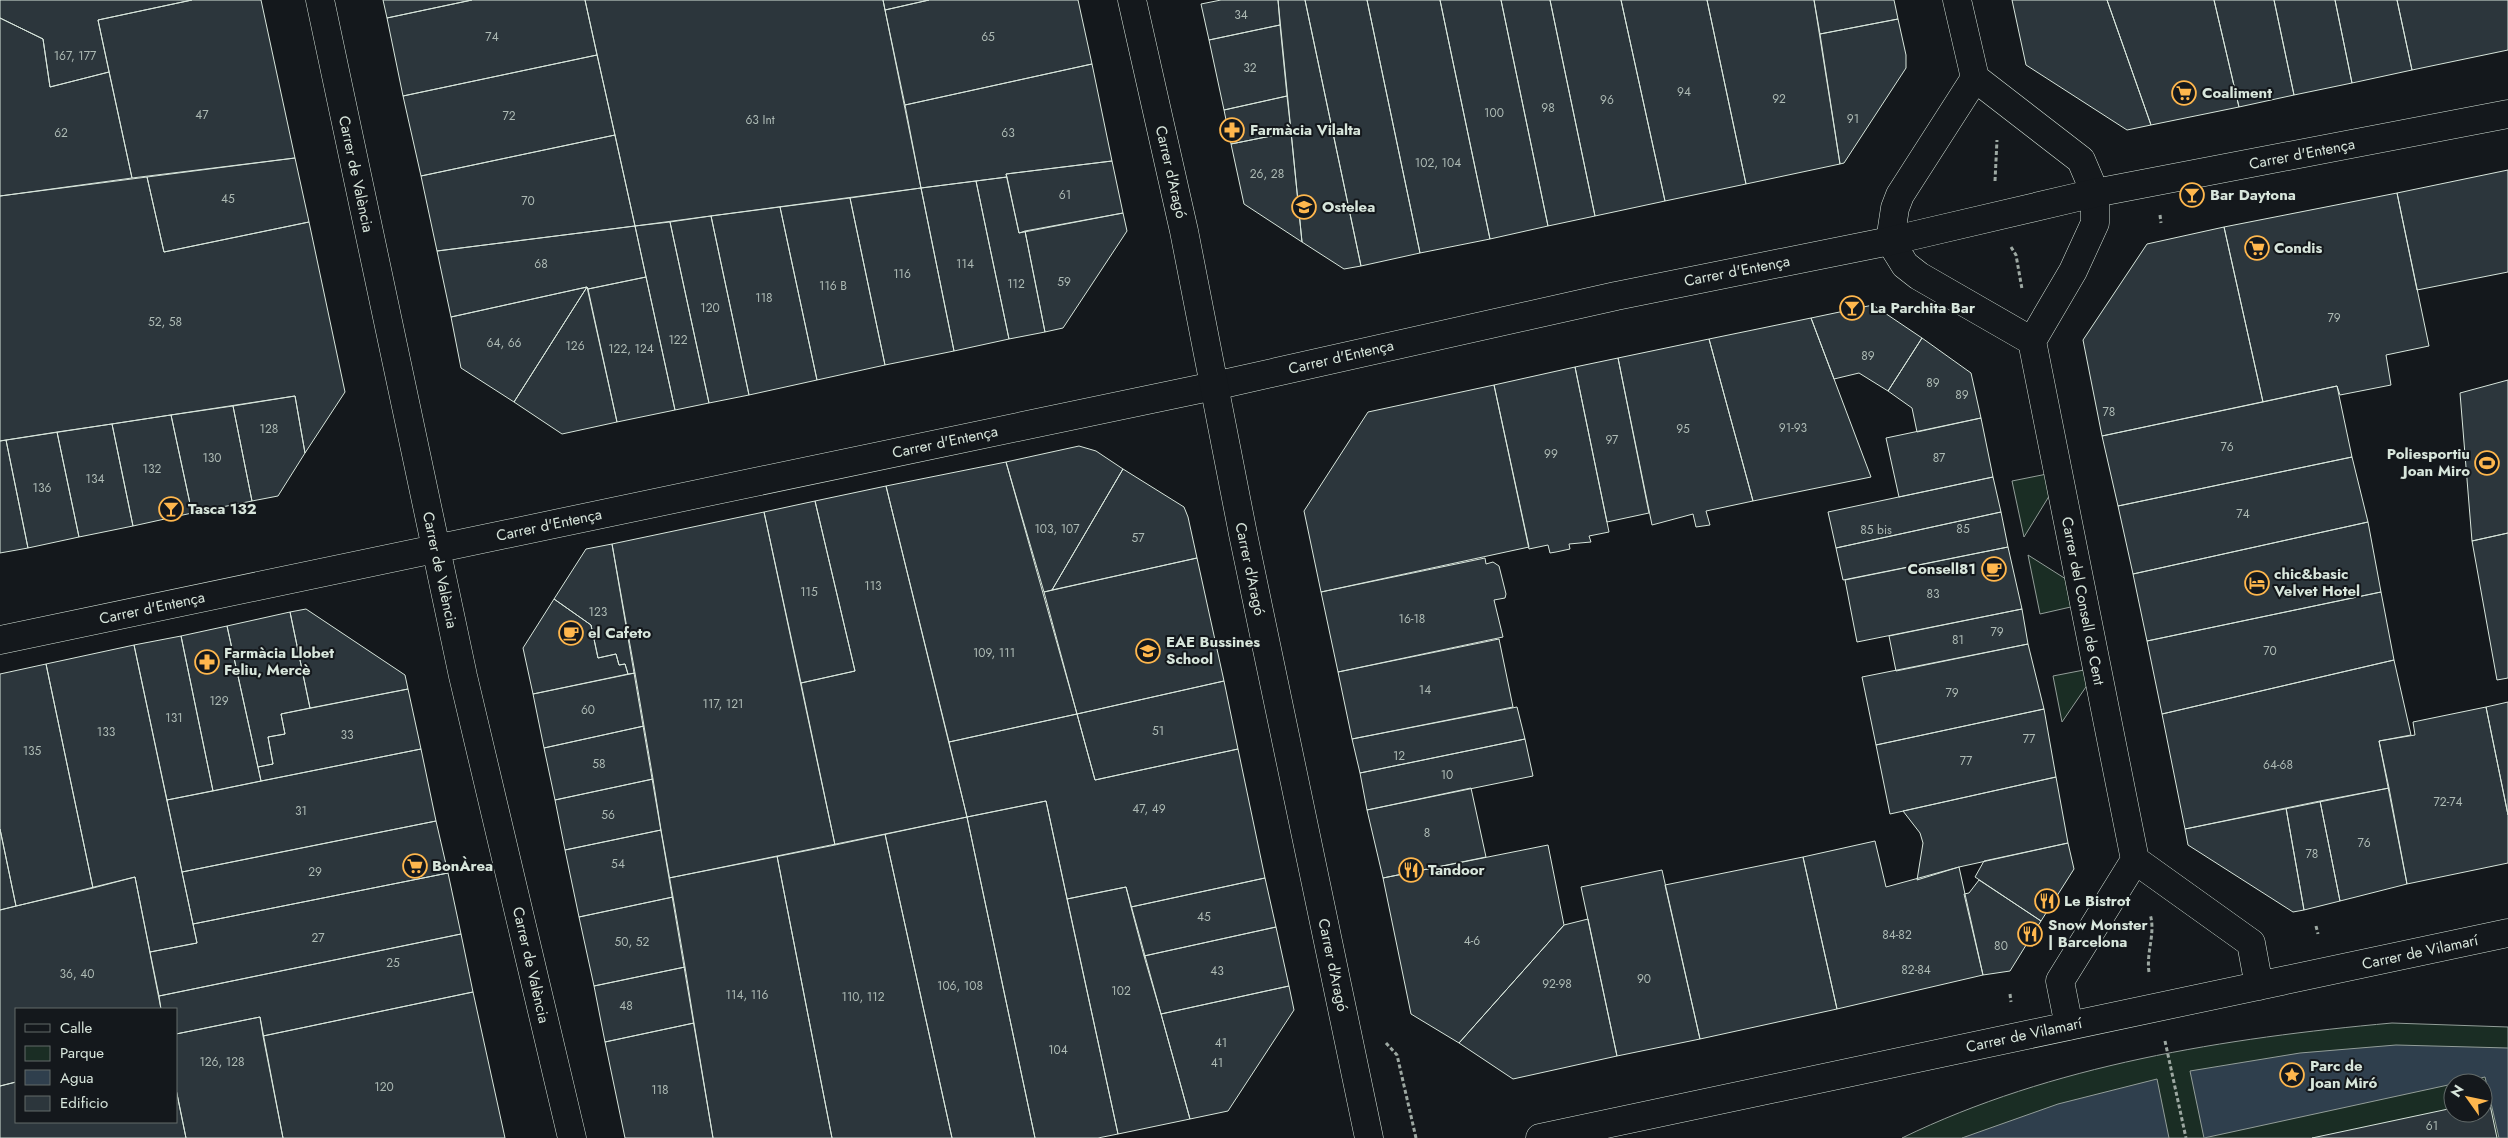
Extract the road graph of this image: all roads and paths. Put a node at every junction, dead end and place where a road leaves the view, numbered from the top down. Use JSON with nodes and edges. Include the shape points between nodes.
{"nodes":[{"id":1,"x":320,"y":0,"type":"edge"},
{"id":2,"x":1132,"y":0,"type":"edge"},
{"id":3,"x":1957,"y":0,"type":"edge"},
{"id":4,"x":1975,"y":78,"type":"junction"},
{"id":5,"x":2508,"y":114,"type":"edge"},
{"id":6,"x":2095,"y":193,"type":"junction"},
{"id":7,"x":1890,"y":241,"type":"junction"},
{"id":8,"x":2032,"y":341,"type":"junction"},
{"id":9,"x":1214,"y":386,"type":"junction"},
{"id":10,"x":435,"y":549,"type":"junction"},
{"id":11,"x":0,"y":640,"type":"edge"},
{"id":12,"x":2134,"y":860,"type":"junction"},
{"id":13,"x":2316,"y":926,"type":"dead end"},
{"id":14,"x":2508,"y":933,"type":"edge"},
{"id":15,"x":2318,"y":934,"type":"dead end"},
{"id":16,"x":2148,"y":962,"type":"dead end"},
{"id":17,"x":2149,"y":972,"type":"dead end"},
{"id":18,"x":2259,"y":986,"type":"junction"},
{"id":19,"x":2010,"y":994,"type":"dead end"},
{"id":20,"x":2011,"y":1002,"type":"dead end"},
{"id":21,"x":2069,"y":1026,"type":"junction"},
{"id":22,"x":2164,"y":1036,"type":"dead end"},
{"id":23,"x":1406,"y":1097,"type":"dead end"},
{"id":24,"x":572,"y":1138,"type":"edge"},
{"id":25,"x":1369,"y":1138,"type":"edge"},
{"id":26,"x":1416,"y":1138,"type":"edge"},
{"id":27,"x":1540,"y":1138,"type":"edge"},
{"id":28,"x":2186,"y":1138,"type":"edge"}],
"edges":[{"from":1,"to":10,"type":"street","name":"Carrer de València"},
{"from":2,"to":9,"type":"street","name":"Carrer d'Aragó","via":[[1184,231]]},
{"from":3,"to":4,"type":"street"},
{"from":4,"to":6,"type":"street","via":[[2081,160]]},
{"from":4,"to":7,"type":"street","via":[[1900,195]]},
{"from":5,"to":6,"type":"street","name":"Carrer d'Entença"},
{"from":6,"to":7,"type":"street","name":"Carrer d'Entença"},
{"from":6,"to":8,"type":"street","via":[[2095,223],[2073,271]]},
{"from":7,"to":8,"type":"street","via":[[1905,265],[1919,276]]},
{"from":7,"to":9,"type":"street","name":"Carrer d'Entença","via":[[1606,298]]},
{"from":8,"to":12,"type":"street","name":"Carrer del Consell de Cent"},
{"from":9,"to":10,"type":"street","name":"Carrer d'Entença"},
{"from":9,"to":25,"type":"street","name":"Carrer d'Aragó"},
{"from":10,"to":11,"type":"street","name":"Carrer d'Entença"},
{"from":10,"to":24,"type":"street","name":"Carrer de València"},
{"from":12,"to":18,"type":"street","via":[[2251,942]]},
{"from":12,"to":21,"type":"street","via":[[2060,981]]},
{"from":13,"to":15,"type":"path"},
{"from":14,"to":18,"type":"street","name":"Carrer de Vilamarí"},
{"from":16,"to":17,"type":"path"},
{"from":18,"to":21,"type":"street","name":"Carrer de Vilamarí"},
{"from":19,"to":20,"type":"path"},
{"from":21,"to":27,"type":"street","name":"Carrer de Vilamarí"},
{"from":22,"to":28,"type":"path"},
{"from":23,"to":26,"type":"path"}]}
